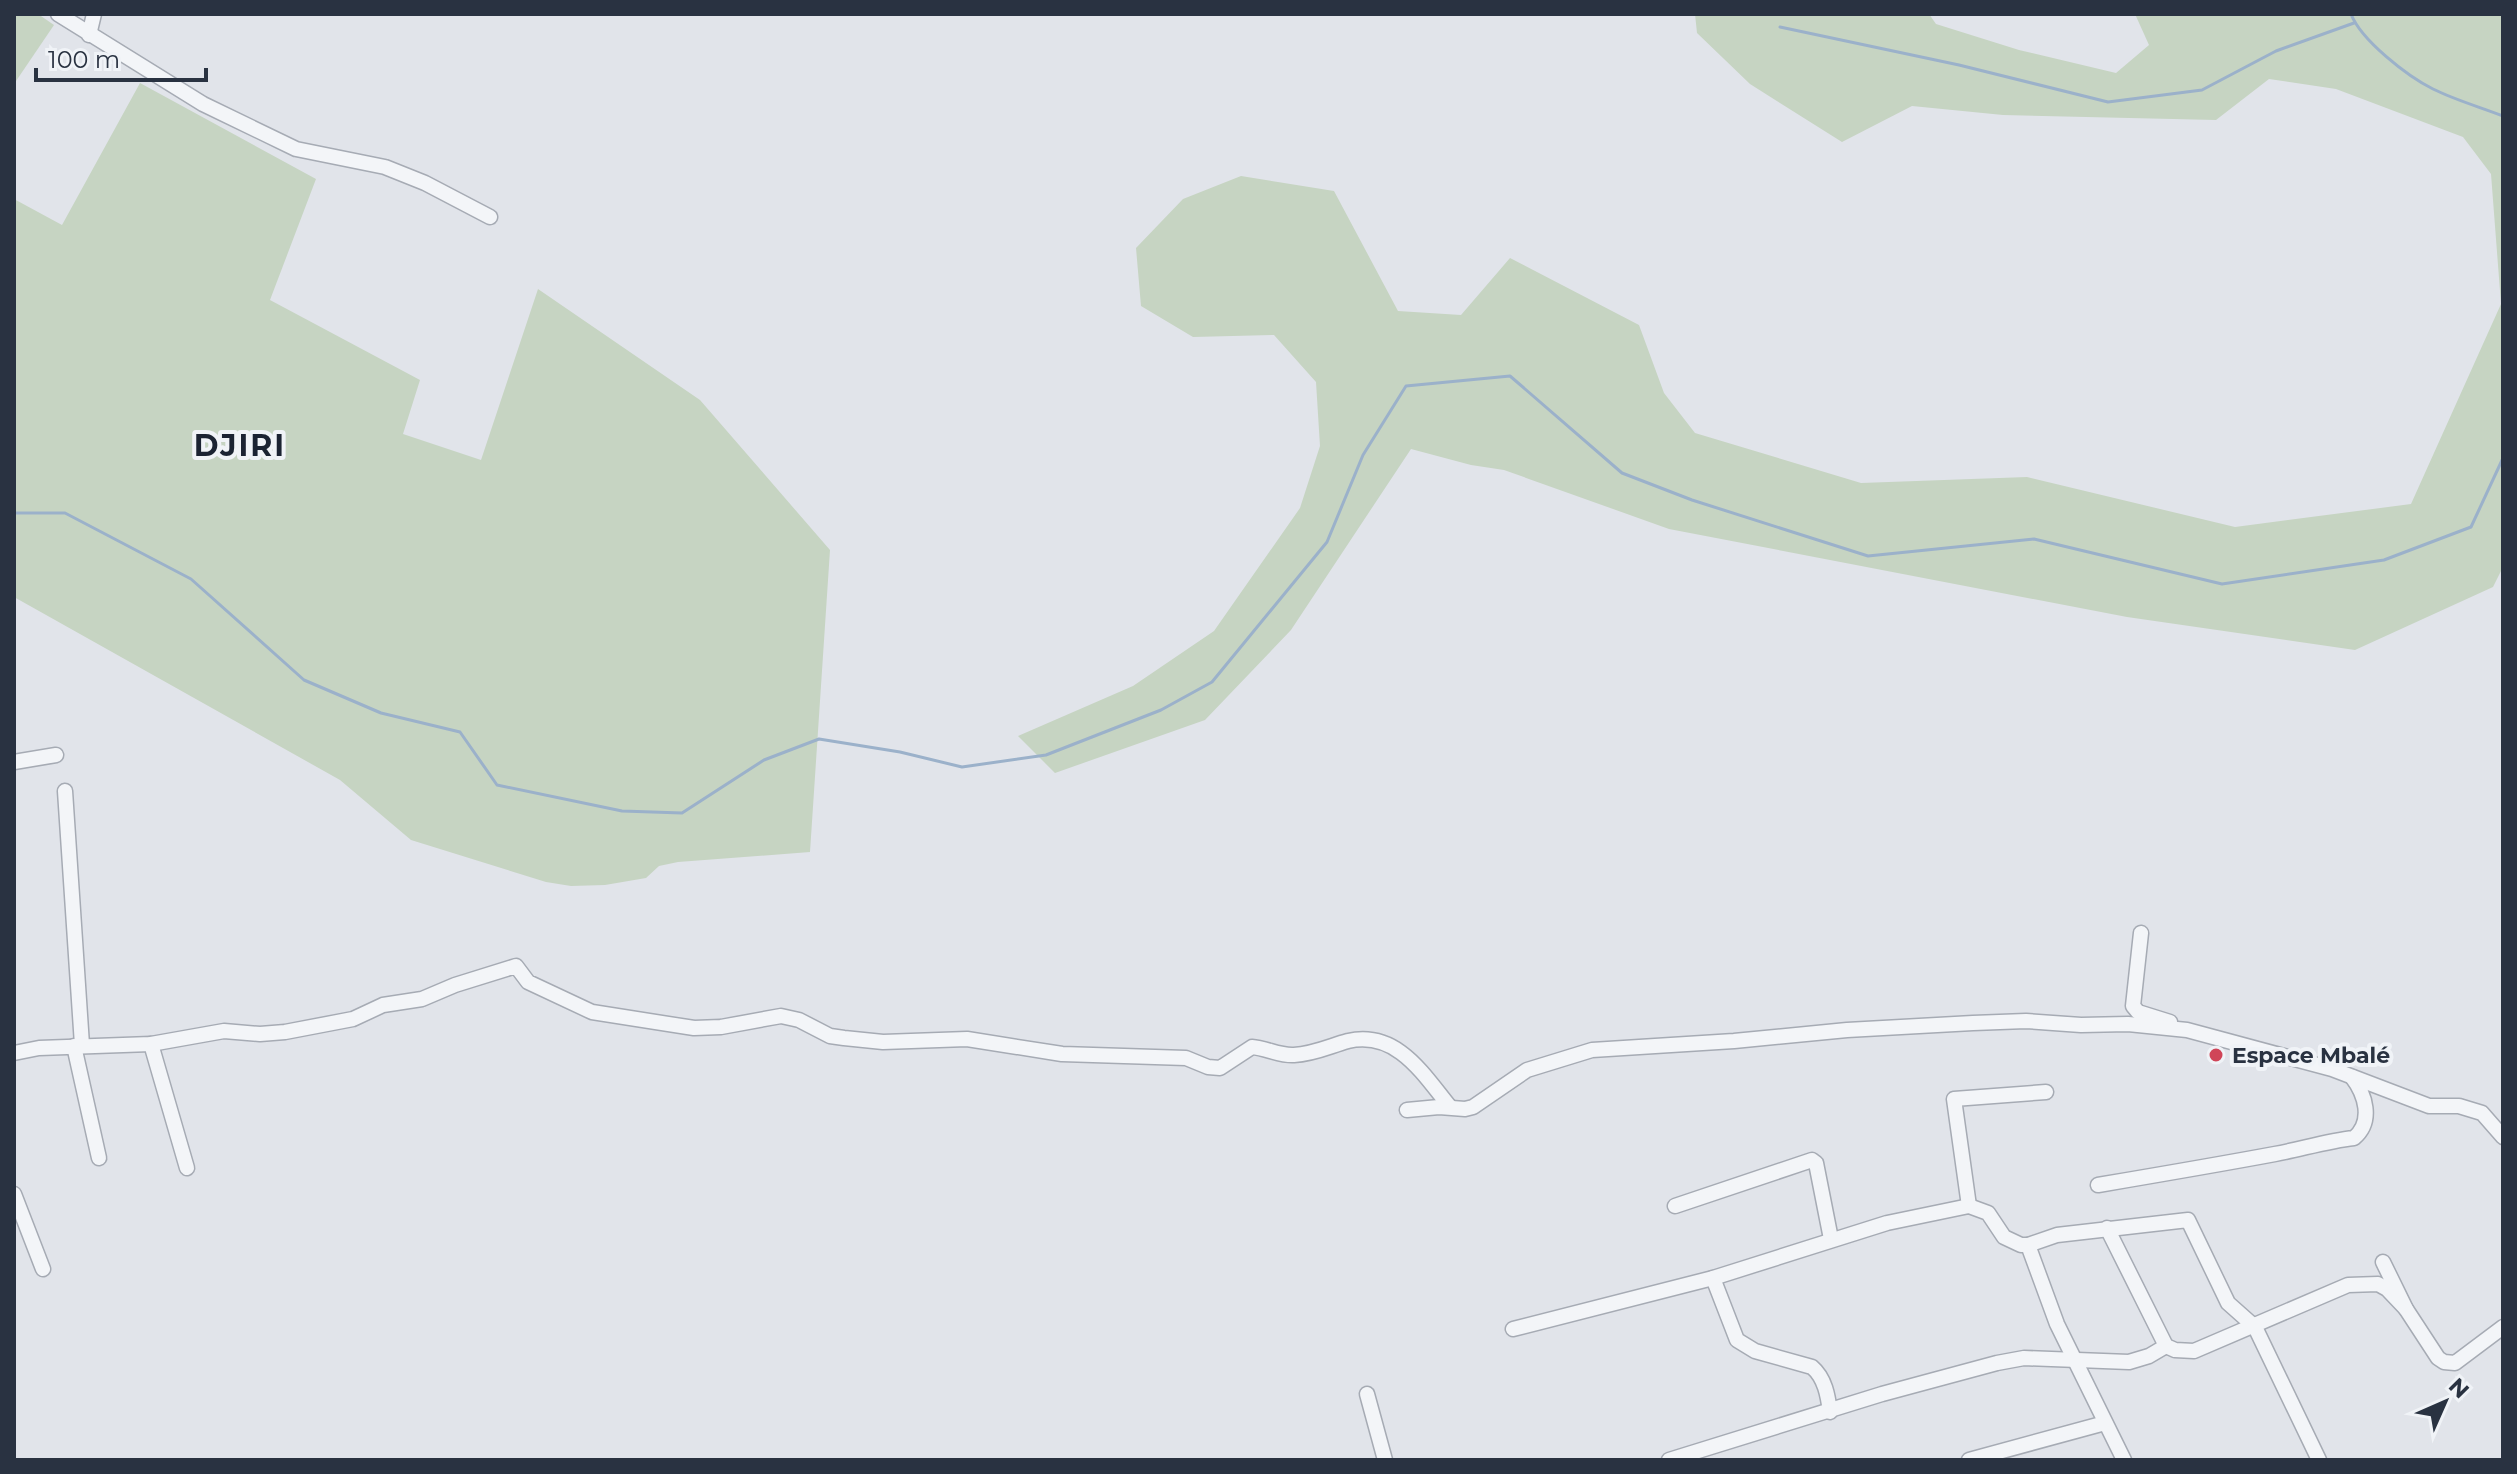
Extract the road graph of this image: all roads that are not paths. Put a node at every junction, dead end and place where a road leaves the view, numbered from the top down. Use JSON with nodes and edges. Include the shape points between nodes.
{"nodes":[{"id":1,"x":58,"y":14,"type":"edge"},
{"id":2,"x":94,"y":14,"type":"edge"},
{"id":3,"x":89,"y":35,"type":"junction"},
{"id":4,"x":490,"y":217,"type":"dead end"},
{"id":5,"x":56,"y":755,"type":"dead end"},
{"id":6,"x":14,"y":762,"type":"edge"},
{"id":7,"x":65,"y":791,"type":"dead end"},
{"id":8,"x":2141,"y":933,"type":"dead end"},
{"id":9,"x":2187,"y":1030,"type":"junction"},
{"id":10,"x":151,"y":1044,"type":"junction"},
{"id":11,"x":78,"y":1046,"type":"junction"},
{"id":12,"x":14,"y":1053,"type":"edge"},
{"id":13,"x":2352,"y":1076,"type":"junction"},
{"id":14,"x":2046,"y":1092,"type":"dead end"},
{"id":15,"x":1450,"y":1107,"type":"junction"},
{"id":16,"x":1407,"y":1110,"type":"dead end"},
{"id":17,"x":2503,"y":1137,"type":"edge"},
{"id":18,"x":99,"y":1158,"type":"dead end"},
{"id":19,"x":187,"y":1168,"type":"dead end"},
{"id":20,"x":2098,"y":1185,"type":"dead end"},
{"id":21,"x":14,"y":1194,"type":"edge"},
{"id":22,"x":1675,"y":1206,"type":"dead end"},
{"id":23,"x":1969,"y":1206,"type":"junction"},
{"id":24,"x":2107,"y":1228,"type":"junction"},
{"id":25,"x":1831,"y":1239,"type":"junction"},
{"id":26,"x":2028,"y":1245,"type":"junction"},
{"id":27,"x":2383,"y":1262,"type":"dead end"},
{"id":28,"x":43,"y":1269,"type":"dead end"},
{"id":29,"x":1713,"y":1278,"type":"junction"},
{"id":30,"x":2406,"y":1309,"type":"junction"},
{"id":31,"x":2255,"y":1327,"type":"junction"},
{"id":32,"x":2503,"y":1327,"type":"edge"},
{"id":33,"x":1513,"y":1329,"type":"dead end"},
{"id":34,"x":2166,"y":1346,"type":"junction"},
{"id":35,"x":2074,"y":1359,"type":"junction"},
{"id":36,"x":1367,"y":1394,"type":"dead end"},
{"id":37,"x":1830,"y":1412,"type":"junction"},
{"id":38,"x":2105,"y":1423,"type":"junction"},
{"id":39,"x":1385,"y":1460,"type":"edge"},
{"id":40,"x":1669,"y":1460,"type":"edge"},
{"id":41,"x":1969,"y":1460,"type":"edge"},
{"id":42,"x":2124,"y":1460,"type":"edge"},
{"id":43,"x":2319,"y":1460,"type":"edge"}],
"edges":[{"from":1,"to":3,"type":"street"},
{"from":2,"to":3,"type":"street"},
{"from":3,"to":4,"type":"street","via":[[203,104],[296,149],[385,167]]},
{"from":5,"to":6,"type":"street"},
{"from":7,"to":11,"type":"street"},
{"from":8,"to":9,"type":"street","via":[[2134,1009]]},
{"from":9,"to":13,"type":"street"},
{"from":9,"to":15,"type":"street","via":[[2026,1021],[1618,1047],[1538,1066],[1473,1107]]},
{"from":10,"to":11,"type":"street"},
{"from":10,"to":15,"type":"street","via":[[224,1031],[285,1032],[353,1019],[383,1005],[422,999],[516,966],[528,982],[592,1012],[694,1028],[781,1016],[844,1038],[967,1039],[1062,1054],[1186,1058],[1220,1068],[1252,1047],[1290,1055],[1350,1041],[1383,1041],[1407,1056]]},
{"from":10,"to":19,"type":"street"},
{"from":11,"to":12,"type":"street"},
{"from":11,"to":18,"type":"street"},
{"from":13,"to":17,"type":"street","via":[[2429,1106],[2482,1113]]},
{"from":13,"to":20,"type":"street","via":[[2363,1091],[2366,1110],[2354,1138]]},
{"from":14,"to":23,"type":"street","via":[[1954,1099]]},
{"from":15,"to":16,"type":"street"},
{"from":21,"to":28,"type":"street"},
{"from":22,"to":25,"type":"street","via":[[1812,1160]]},
{"from":23,"to":25,"type":"street"},
{"from":23,"to":26,"type":"street","via":[[1988,1213],[2004,1237]]},
{"from":24,"to":26,"type":"street"},
{"from":24,"to":31,"type":"street","via":[[2188,1220],[2228,1303]]},
{"from":24,"to":34,"type":"street"},
{"from":25,"to":29,"type":"street"},
{"from":26,"to":35,"type":"street"},
{"from":27,"to":30,"type":"street"},
{"from":29,"to":33,"type":"street"},
{"from":29,"to":37,"type":"street","via":[[1737,1340],[1755,1351],[1812,1367],[1827,1392]]},
{"from":30,"to":31,"type":"street","via":[[2378,1284],[2359,1284]]},
{"from":30,"to":32,"type":"street","via":[[2444,1362],[2455,1363]]},
{"from":31,"to":34,"type":"street","via":[[2194,1351]]},
{"from":31,"to":43,"type":"street"},
{"from":34,"to":35,"type":"street","via":[[2129,1362]]},
{"from":35,"to":37,"type":"street","via":[[1997,1363]]},
{"from":35,"to":38,"type":"street"},
{"from":36,"to":39,"type":"street"},
{"from":37,"to":40,"type":"street"},
{"from":38,"to":41,"type":"street"},
{"from":38,"to":42,"type":"street"}]}
